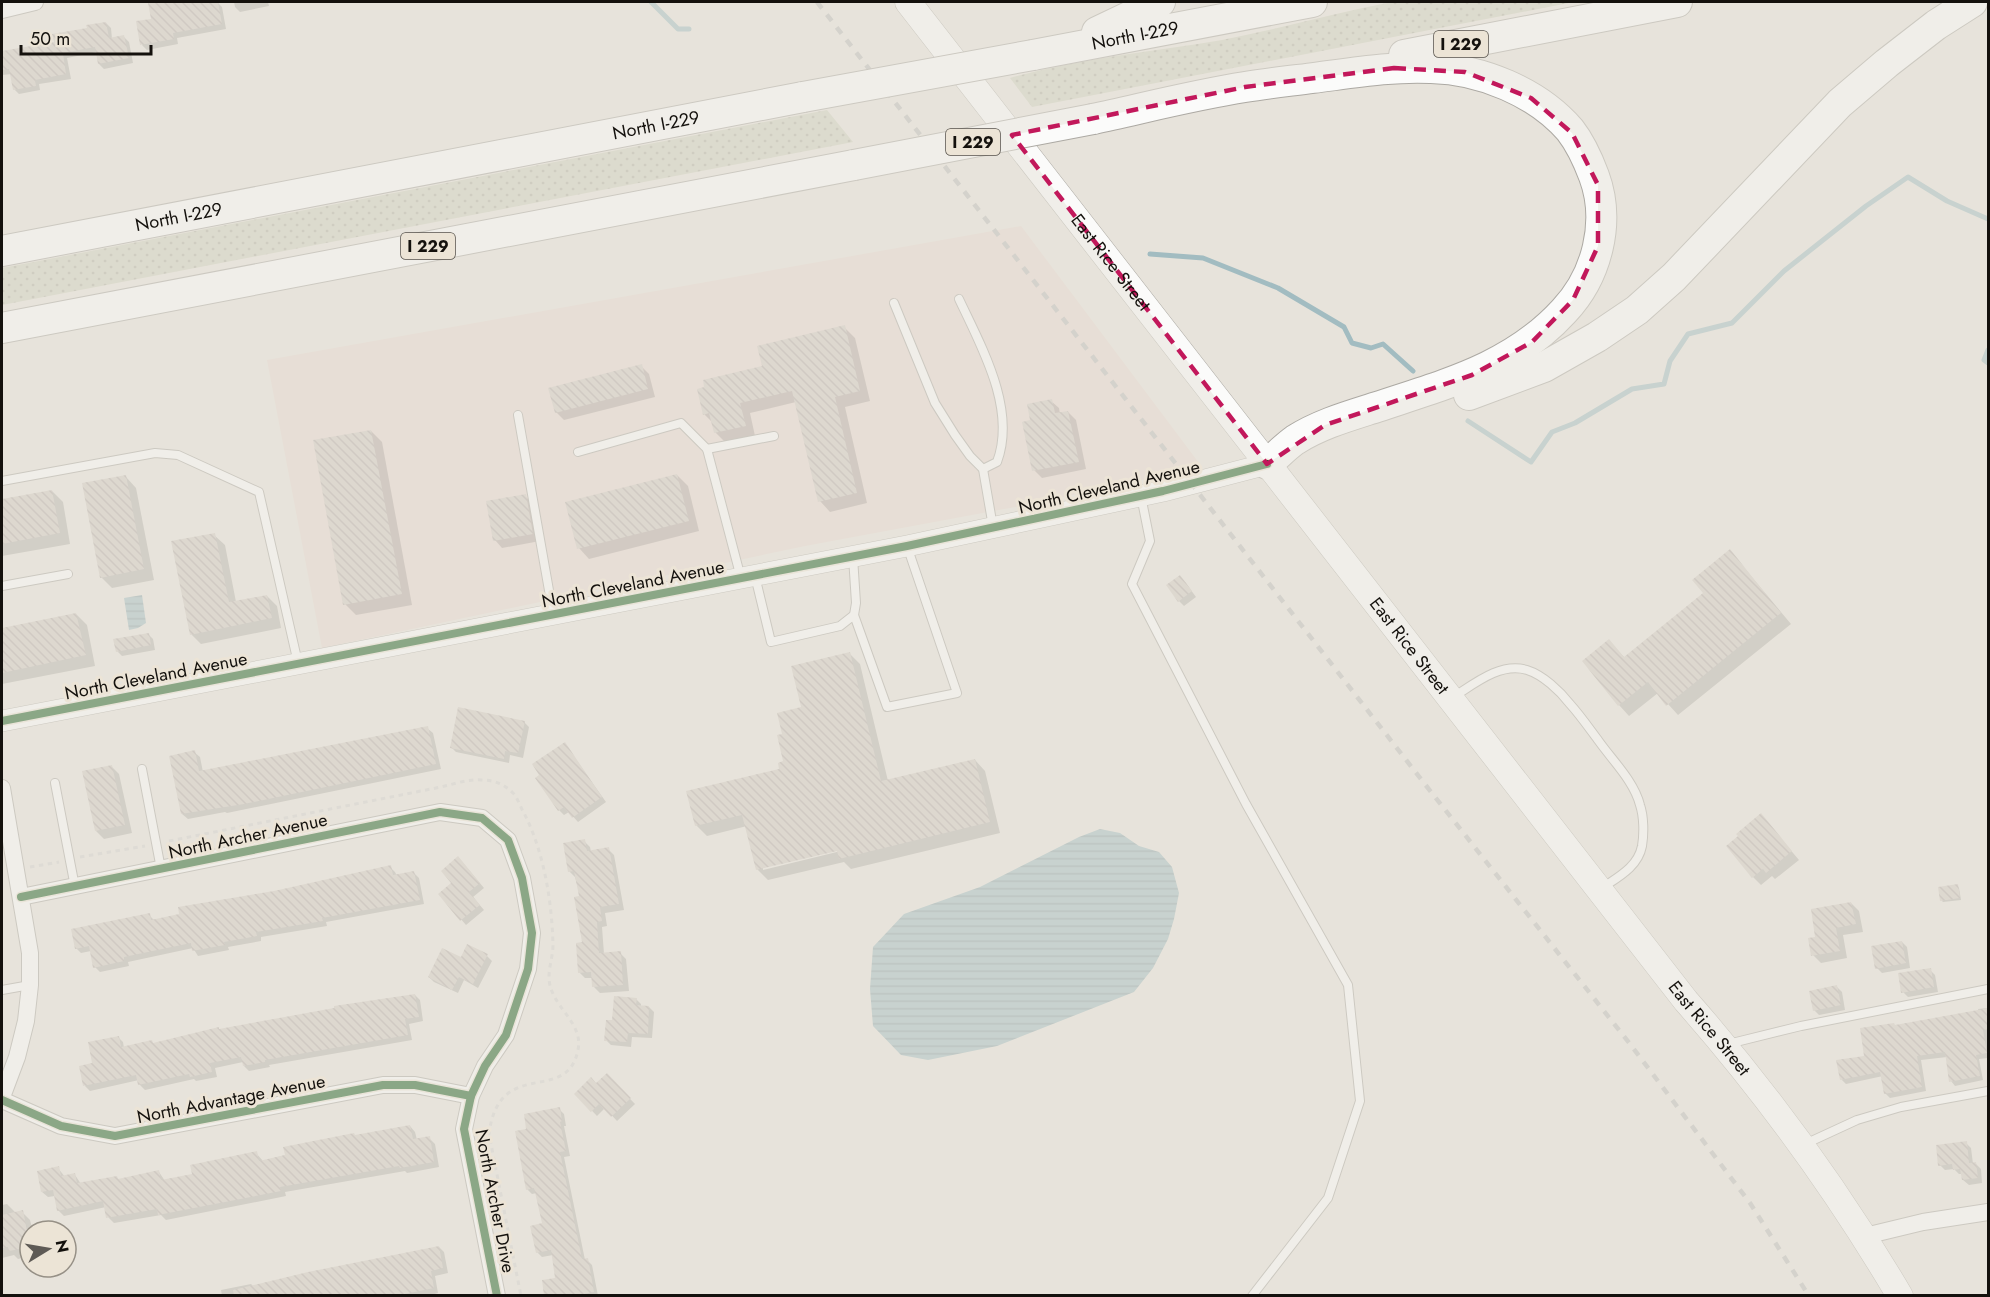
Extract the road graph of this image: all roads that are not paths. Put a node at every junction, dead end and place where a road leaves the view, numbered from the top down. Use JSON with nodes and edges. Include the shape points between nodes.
{"nodes":[{"id":1,"x":35,"y":2,"type":"edge"},
{"id":2,"x":908,"y":2,"type":"edge"},
{"id":3,"x":1161,"y":2,"type":"edge"},
{"id":4,"x":1312,"y":2,"type":"edge"},
{"id":5,"x":1677,"y":2,"type":"edge"},
{"id":6,"x":1972,"y":2,"type":"edge"},
{"id":7,"x":2,"y":10,"type":"edge"},
{"id":8,"x":1046,"y":53,"type":"junction"},
{"id":9,"x":1245,"y":87,"type":"junction"},
{"id":10,"x":2,"y":251,"type":"edge"},
{"id":11,"x":959,"y":298,"type":"dead end"},
{"id":12,"x":894,"y":303,"type":"dead end"},
{"id":13,"x":2,"y":328,"type":"edge"},
{"id":14,"x":518,"y":415,"type":"dead end"},
{"id":15,"x":774,"y":436,"type":"dead end"},
{"id":16,"x":707,"y":449,"type":"junction"},
{"id":17,"x":578,"y":452,"type":"dead end"},
{"id":18,"x":1267,"y":464,"type":"junction"},
{"id":19,"x":983,"y":469,"type":"junction"},
{"id":20,"x":2,"y":481,"type":"edge"},
{"id":21,"x":1141,"y":496,"type":"junction"},
{"id":22,"x":993,"y":528,"type":"junction"},
{"id":23,"x":907,"y":546,"type":"junction"},
{"id":24,"x":852,"y":557,"type":"junction"},
{"id":25,"x":68,"y":574,"type":"dead end"},
{"id":26,"x":748,"y":577,"type":"junction"},
{"id":27,"x":2,"y":586,"type":"edge"},
{"id":28,"x":554,"y":615,"type":"junction"},
{"id":29,"x":854,"y":615,"type":"junction"},
{"id":30,"x":298,"y":664,"type":"junction"},
{"id":31,"x":1452,"y":698,"type":"junction"},
{"id":32,"x":2,"y":721,"type":"edge"},
{"id":33,"x":142,"y":770,"type":"dead end"},
{"id":34,"x":55,"y":783,"type":"dead end"},
{"id":35,"x":2,"y":788,"type":"edge"},
{"id":36,"x":482,"y":818,"type":"joint"},
{"id":37,"x":161,"y":869,"type":"junction"},
{"id":38,"x":75,"y":887,"type":"junction"},
{"id":39,"x":1600,"y":889,"type":"junction"},
{"id":40,"x":21,"y":897,"type":"junction"},
{"id":41,"x":30,"y":985,"type":"junction"},
{"id":42,"x":1989,"y":989,"type":"edge"},
{"id":43,"x":2,"y":990,"type":"edge"},
{"id":44,"x":1725,"y":1045,"type":"junction"},
{"id":45,"x":1989,"y":1091,"type":"edge"},
{"id":46,"x":471,"y":1096,"type":"junction"},
{"id":47,"x":2,"y":1099,"type":"edge"},
{"id":48,"x":1802,"y":1146,"type":"junction"},
{"id":49,"x":1989,"y":1212,"type":"edge"},
{"id":50,"x":1865,"y":1236,"type":"junction"},
{"id":51,"x":497,"y":1296,"type":"edge"},
{"id":52,"x":1252,"y":1296,"type":"edge"},
{"id":53,"x":1900,"y":1296,"type":"edge"}],
"edges":[{"from":1,"to":7,"type":"street"},
{"from":2,"to":18,"type":"main road","name":"East Rice Street"},
{"from":3,"to":8,"type":"highway"},
{"from":4,"to":8,"type":"highway","name":"North I-229"},
{"from":5,"to":9,"type":"highway","number":"I 229"},
{"from":6,"to":18,"type":"highway","via":[[1920,37],[1840,103],[1674,277],[1597,338],[1544,367]]},
{"from":8,"to":10,"type":"highway","name":"North I-229","bridge":true},
{"from":9,"to":13,"type":"highway","number":"I 229","bridge":true},
{"from":9,"to":18,"type":"highway","via":[[1394,68],[1466,72],[1505,84],[1540,104],[1572,133],[1589,162],[1601,206],[1598,246],[1587,277],[1566,310],[1532,342],[1472,375],[1325,425],[1295,441]]},
{"from":11,"to":19,"type":"lane","via":[[995,383],[1004,426],[997,462]]},
{"from":12,"to":19,"type":"lane","via":[[935,403]]},
{"from":14,"to":28,"type":"lane"},
{"from":15,"to":16,"type":"lane"},
{"from":16,"to":17,"type":"lane","via":[[681,423]]},
{"from":16,"to":26,"type":"lane"},
{"from":18,"to":21,"type":"street","name":"North Cleveland Avenue"},
{"from":18,"to":31,"type":"main road","name":"East Rice Street"},
{"from":19,"to":22,"type":"lane"},
{"from":20,"to":30,"type":"lane","via":[[155,453],[178,455],[258,492]]},
{"from":21,"to":22,"type":"street","name":"North Cleveland Avenue"},
{"from":21,"to":52,"type":"lane","via":[[1150,542],[1132,584],[1246,804],[1348,985],[1360,1101],[1328,1198]]},
{"from":22,"to":23,"type":"street","name":"North Cleveland Avenue"},
{"from":23,"to":24,"type":"street","name":"North Cleveland Avenue"},
{"from":23,"to":29,"type":"lane","via":[[957,693],[887,707]]},
{"from":24,"to":26,"type":"street","name":"North Cleveland Avenue"},
{"from":24,"to":29,"type":"lane"},
{"from":25,"to":27,"type":"lane"},
{"from":26,"to":28,"type":"street","name":"North Cleveland Avenue"},
{"from":26,"to":29,"type":"lane","via":[[771,642],[840,626]]},
{"from":28,"to":30,"type":"street","name":"North Cleveland Avenue"},
{"from":30,"to":32,"type":"street","name":"North Cleveland Avenue"},
{"from":31,"to":39,"type":"main road","name":"East Rice Street"},
{"from":31,"to":39,"type":"lane","via":[[1494,672],[1509,669],[1527,670],[1544,679],[1570,703],[1631,786],[1643,822],[1637,860]]},
{"from":33,"to":37,"type":"lane"},
{"from":34,"to":38,"type":"lane"},
{"from":35,"to":40,"type":"street"},
{"from":36,"to":37,"type":"street","name":"North Archer Avenue","via":[[440,812]]},
{"from":36,"to":46,"type":"street","name":"North Archer Drive","via":[[508,840],[522,878],[532,933],[528,969],[506,1035]]},
{"from":37,"to":38,"type":"street","name":"North Archer Avenue"},
{"from":38,"to":40,"type":"street","name":"North Archer Avenue"},
{"from":39,"to":44,"type":"main road","name":"East Rice Street"},
{"from":40,"to":41,"type":"street","via":[[30,953]]},
{"from":41,"to":43,"type":"lane"},
{"from":41,"to":47,"type":"street","via":[[17,1058]]},
{"from":42,"to":44,"type":"lane"},
{"from":44,"to":48,"type":"main road","name":"East Rice Street"},
{"from":45,"to":48,"type":"lane","via":[[1901,1107],[1857,1120]]},
{"from":46,"to":47,"type":"street","name":"North Advantage Avenue","via":[[415,1085],[382,1085],[115,1136],[61,1126]]},
{"from":46,"to":51,"type":"street","name":"North Archer Drive","via":[[464,1129]]},
{"from":48,"to":50,"type":"main road","name":"East Rice Street"},
{"from":49,"to":50,"type":"street"},
{"from":50,"to":53,"type":"main road","name":"East Rice Street"}]}
